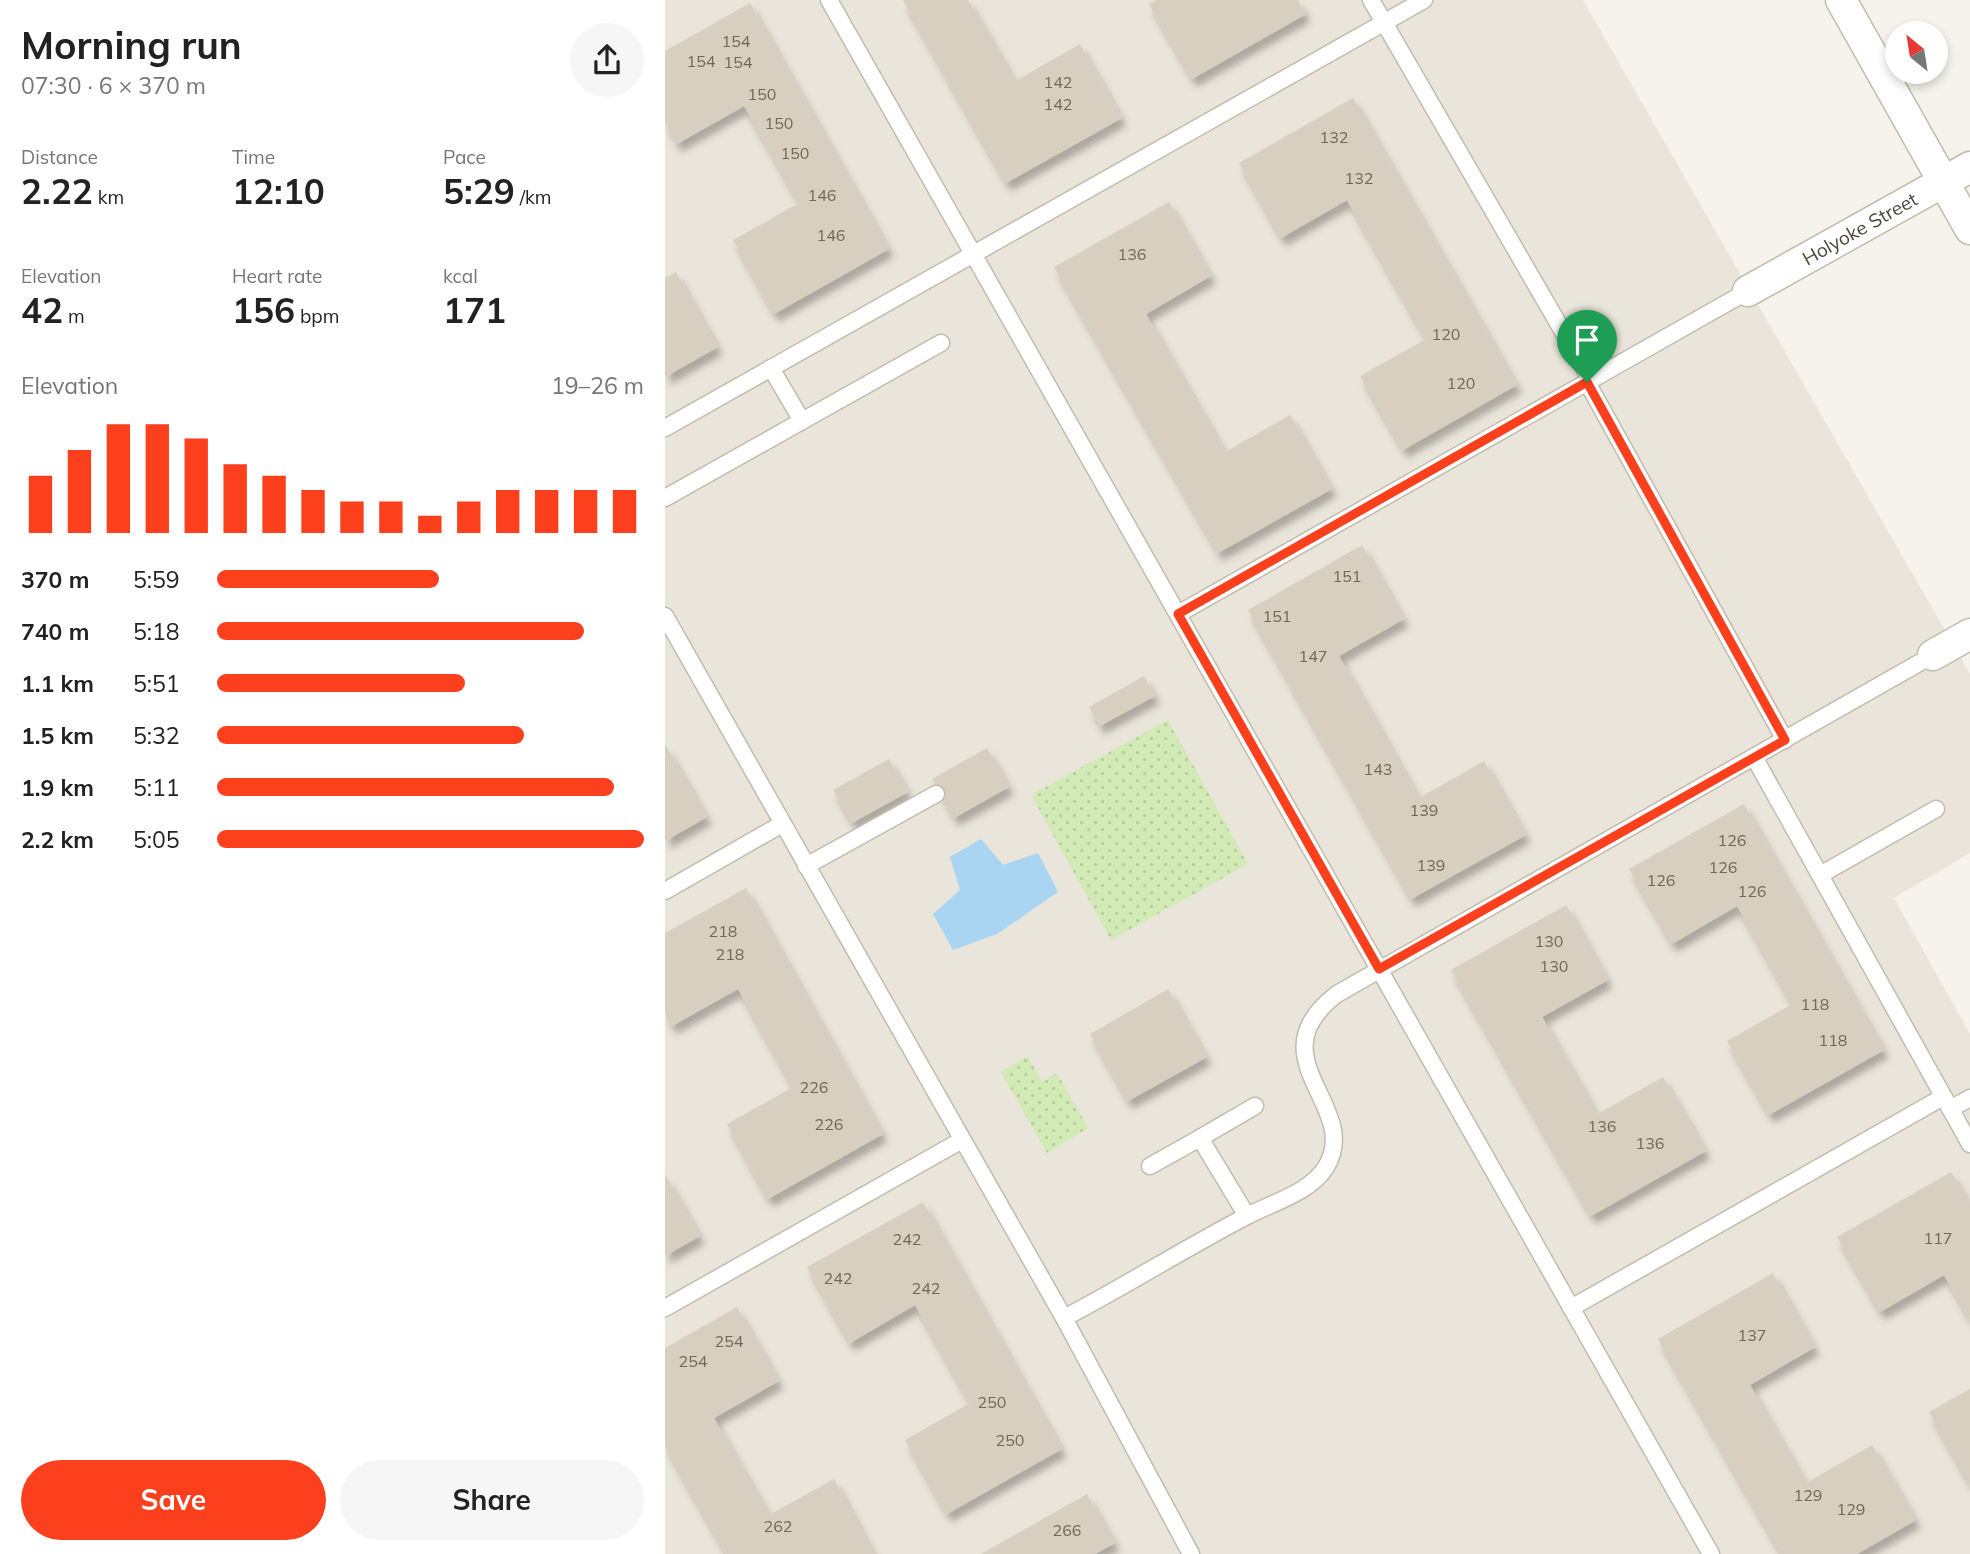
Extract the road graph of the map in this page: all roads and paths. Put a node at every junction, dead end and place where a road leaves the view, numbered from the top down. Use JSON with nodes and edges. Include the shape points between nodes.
{"nodes":[{"id":1,"x":829,"y":0,"type":"edge"},
{"id":2,"x":1371,"y":0,"type":"edge"},
{"id":3,"x":1424,"y":0,"type":"edge"},
{"id":4,"x":1841,"y":0,"type":"edge"},
{"id":5,"x":1384,"y":21,"type":"junction"},
{"id":6,"x":1970,"y":167,"type":"edge"},
{"id":7,"x":1943,"y":181,"type":"junction"},
{"id":8,"x":1970,"y":229,"type":"edge"},
{"id":9,"x":973,"y":253,"type":"junction"},
{"id":10,"x":1748,"y":290,"type":"joint"},
{"id":11,"x":941,"y":343,"type":"dead end"},
{"id":12,"x":771,"y":368,"type":"junction"},
{"id":13,"x":1589,"y":381,"type":"junction"},
{"id":14,"x":801,"y":421,"type":"junction"},
{"id":15,"x":665,"y":428,"type":"edge"},
{"id":16,"x":665,"y":498,"type":"edge"},
{"id":17,"x":1178,"y":614,"type":"junction"},
{"id":18,"x":665,"y":616,"type":"edge"},
{"id":19,"x":1970,"y":634,"type":"edge"},
{"id":20,"x":1933,"y":655,"type":"joint"},
{"id":21,"x":1785,"y":740,"type":"junction"},
{"id":22,"x":1754,"y":757,"type":"junction"},
{"id":23,"x":936,"y":794,"type":"dead end"},
{"id":24,"x":1936,"y":809,"type":"dead end"},
{"id":25,"x":782,"y":824,"type":"junction"},
{"id":26,"x":806,"y":866,"type":"junction"},
{"id":27,"x":1820,"y":875,"type":"junction"},
{"id":28,"x":665,"y":891,"type":"edge"},
{"id":29,"x":1379,"y":969,"type":"junction"},
{"id":30,"x":1970,"y":1098,"type":"edge"},
{"id":31,"x":1947,"y":1103,"type":"junction"},
{"id":32,"x":1255,"y":1106,"type":"dead end"},
{"id":33,"x":1200,"y":1138,"type":"junction"},
{"id":34,"x":962,"y":1140,"type":"junction"},
{"id":35,"x":1970,"y":1144,"type":"edge"},
{"id":36,"x":1150,"y":1166,"type":"dead end"},
{"id":37,"x":1247,"y":1216,"type":"junction"},
{"id":38,"x":665,"y":1308,"type":"edge"},
{"id":39,"x":1571,"y":1308,"type":"junction"},
{"id":40,"x":1064,"y":1318,"type":"junction"},
{"id":41,"x":1191,"y":1554,"type":"edge"},
{"id":42,"x":1711,"y":1554,"type":"edge"}],
"edges":[{"from":1,"to":9,"type":"lane"},
{"from":2,"to":5,"type":"lane"},
{"from":3,"to":5,"type":"lane"},
{"from":4,"to":7,"type":"street"},
{"from":5,"to":9,"type":"lane"},
{"from":5,"to":13,"type":"lane"},
{"from":6,"to":7,"type":"street","name":"Holyoke Street"},
{"from":7,"to":8,"type":"street"},
{"from":7,"to":10,"type":"street","name":"Holyoke Street"},
{"from":9,"to":12,"type":"lane"},
{"from":9,"to":17,"type":"lane"},
{"from":10,"to":13,"type":"lane"},
{"from":11,"to":14,"type":"lane"},
{"from":12,"to":14,"type":"lane"},
{"from":12,"to":15,"type":"lane"},
{"from":13,"to":17,"type":"lane"},
{"from":13,"to":21,"type":"lane"},
{"from":14,"to":16,"type":"lane"},
{"from":17,"to":29,"type":"lane"},
{"from":18,"to":25,"type":"lane"},
{"from":19,"to":20,"type":"street"},
{"from":20,"to":21,"type":"lane"},
{"from":21,"to":22,"type":"lane"},
{"from":22,"to":27,"type":"lane"},
{"from":22,"to":29,"type":"lane"},
{"from":23,"to":26,"type":"lane"},
{"from":24,"to":27,"type":"lane"},
{"from":25,"to":26,"type":"lane"},
{"from":25,"to":28,"type":"lane"},
{"from":26,"to":34,"type":"lane"},
{"from":27,"to":31,"type":"lane"},
{"from":29,"to":37,"type":"lane","via":[[1324,1003],[1306,1030],[1306,1061],[1334,1134],[1333,1153],[1325,1169],[1291,1195]]},
{"from":29,"to":39,"type":"lane"},
{"from":30,"to":31,"type":"lane"},
{"from":31,"to":35,"type":"lane"},
{"from":31,"to":39,"type":"lane"},
{"from":32,"to":33,"type":"lane"},
{"from":33,"to":36,"type":"lane"},
{"from":33,"to":37,"type":"lane"},
{"from":34,"to":38,"type":"lane"},
{"from":34,"to":40,"type":"lane"},
{"from":37,"to":40,"type":"lane"},
{"from":39,"to":42,"type":"lane"},
{"from":40,"to":41,"type":"lane"}]}
